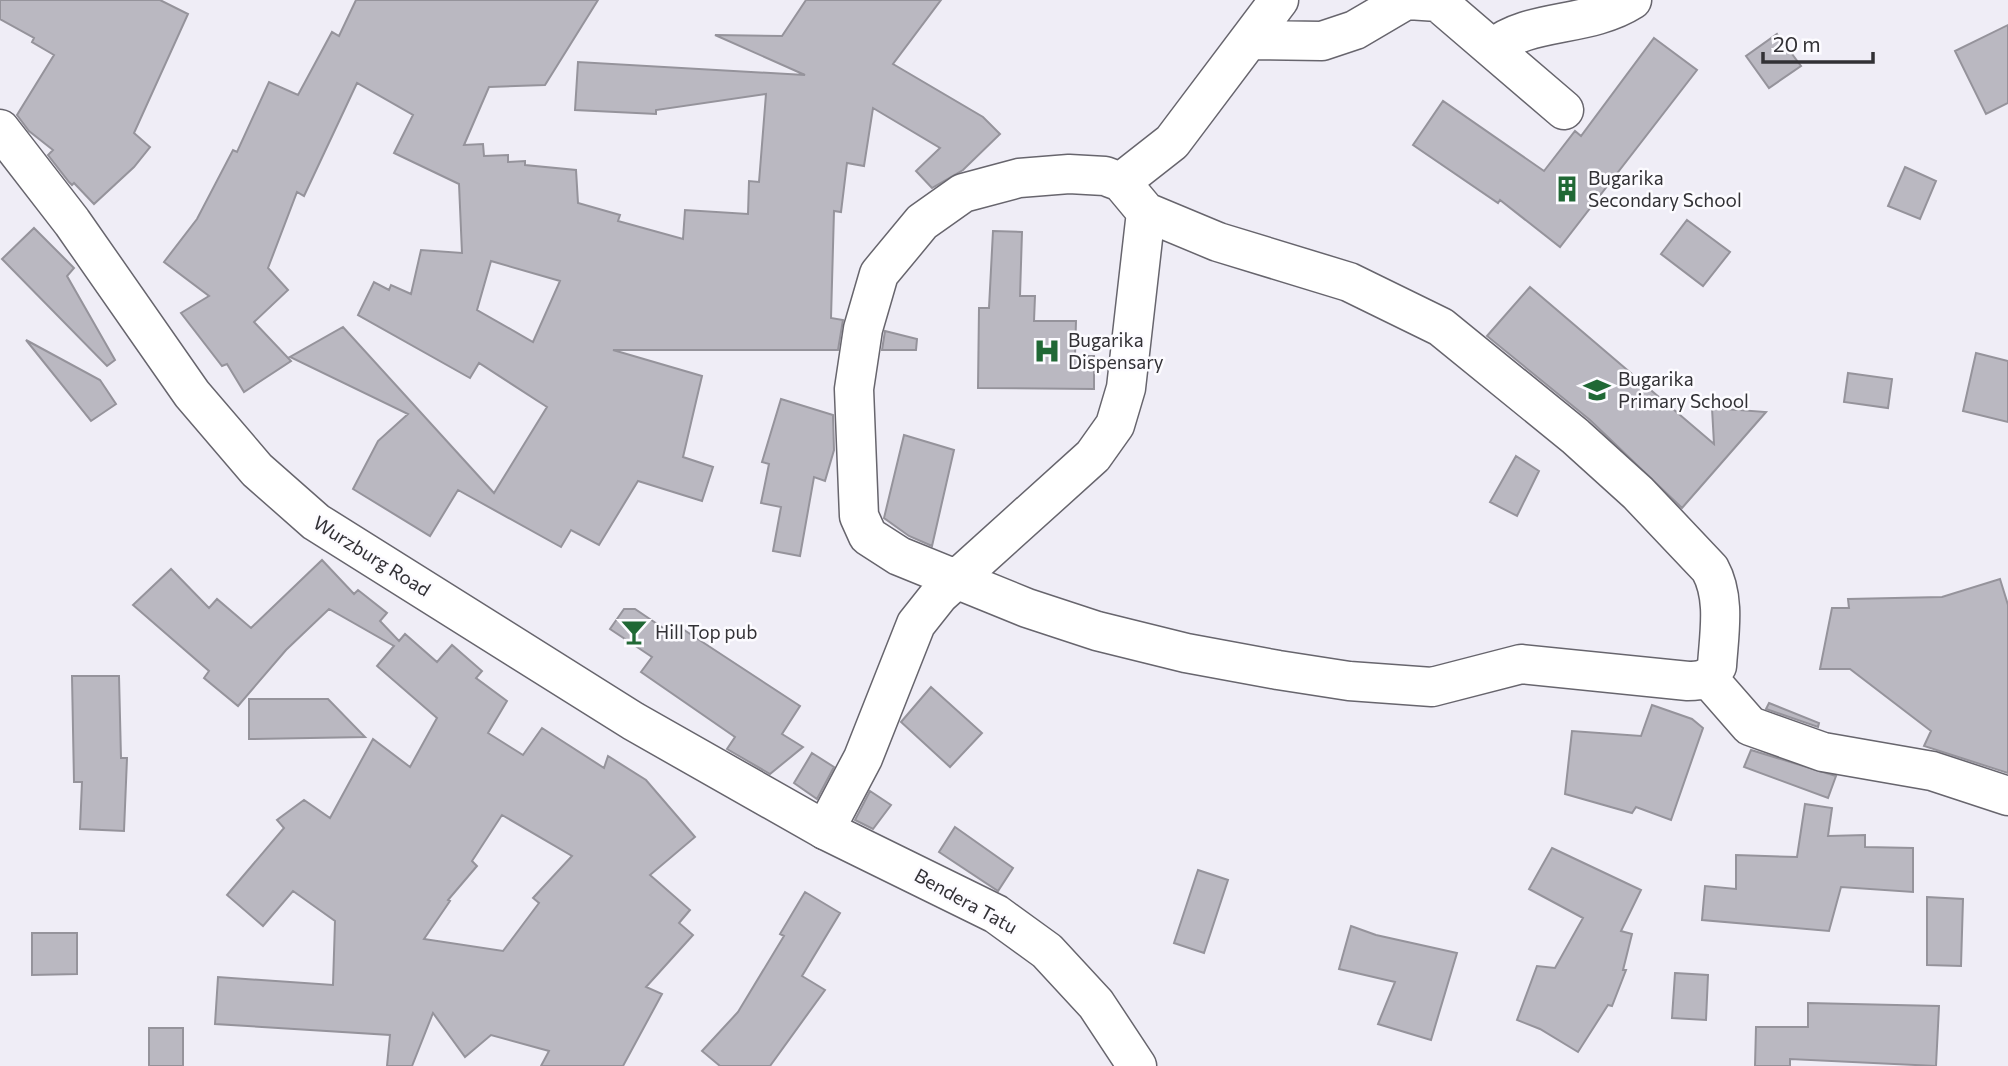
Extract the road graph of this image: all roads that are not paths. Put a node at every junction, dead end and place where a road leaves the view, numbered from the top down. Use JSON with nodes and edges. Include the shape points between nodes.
{"nodes":[{"id":1,"x":1279,"y":0,"type":"edge"},
{"id":2,"x":1632,"y":0,"type":"edge"},
{"id":3,"x":1423,"y":1,"type":"edge"},
{"id":4,"x":1250,"y":40,"type":"junction"},
{"id":5,"x":1493,"y":48,"type":"junction"},
{"id":6,"x":1564,"y":110,"type":"dead end"},
{"id":7,"x":0,"y":129,"type":"edge"},
{"id":8,"x":1121,"y":182,"type":"junction"},
{"id":9,"x":1146,"y":212,"type":"junction"},
{"id":10,"x":955,"y":581,"type":"junction"},
{"id":11,"x":1708,"y":678,"type":"junction"},
{"id":12,"x":2008,"y":796,"type":"edge"},
{"id":13,"x":825,"y":830,"type":"junction"},
{"id":14,"x":1137,"y":1066,"type":"edge"}],
"edges":[{"from":1,"to":4,"type":"street"},
{"from":2,"to":5,"type":"street","via":[[1588,20],[1505,38]]},
{"from":3,"to":4,"type":"street","via":[[1322,41]]},
{"from":3,"to":5,"type":"street"},
{"from":4,"to":8,"type":"street","via":[[1172,142]]},
{"from":5,"to":6,"type":"street"},
{"from":7,"to":13,"type":"street","name":"Wurzburg Road","via":[[72,222],[192,394],[257,470],[316,522],[633,721]]},
{"from":8,"to":9,"type":"street"},
{"from":8,"to":10,"type":"street","via":[[1069,174],[1019,178],[963,193],[922,222],[878,274],[854,389],[859,516],[867,536]]},
{"from":9,"to":10,"type":"street","via":[[1126,388],[1115,425],[1093,456]]},
{"from":9,"to":11,"type":"street","via":[[1217,242],[1349,282],[1441,327],[1575,436],[1638,493],[1710,569],[1720,603],[1717,666]]},
{"from":10,"to":11,"type":"street","via":[[1097,631],[1186,653],[1349,681],[1432,687],[1521,664],[1688,681]]},
{"from":10,"to":13,"type":"street","via":[[916,624],[863,758]]},
{"from":11,"to":12,"type":"street","via":[[1750,726],[1823,752],[1931,771]]},
{"from":13,"to":14,"type":"street","name":"Bendera Tatu","via":[[996,914],[1047,951],[1096,1004]]}]}
